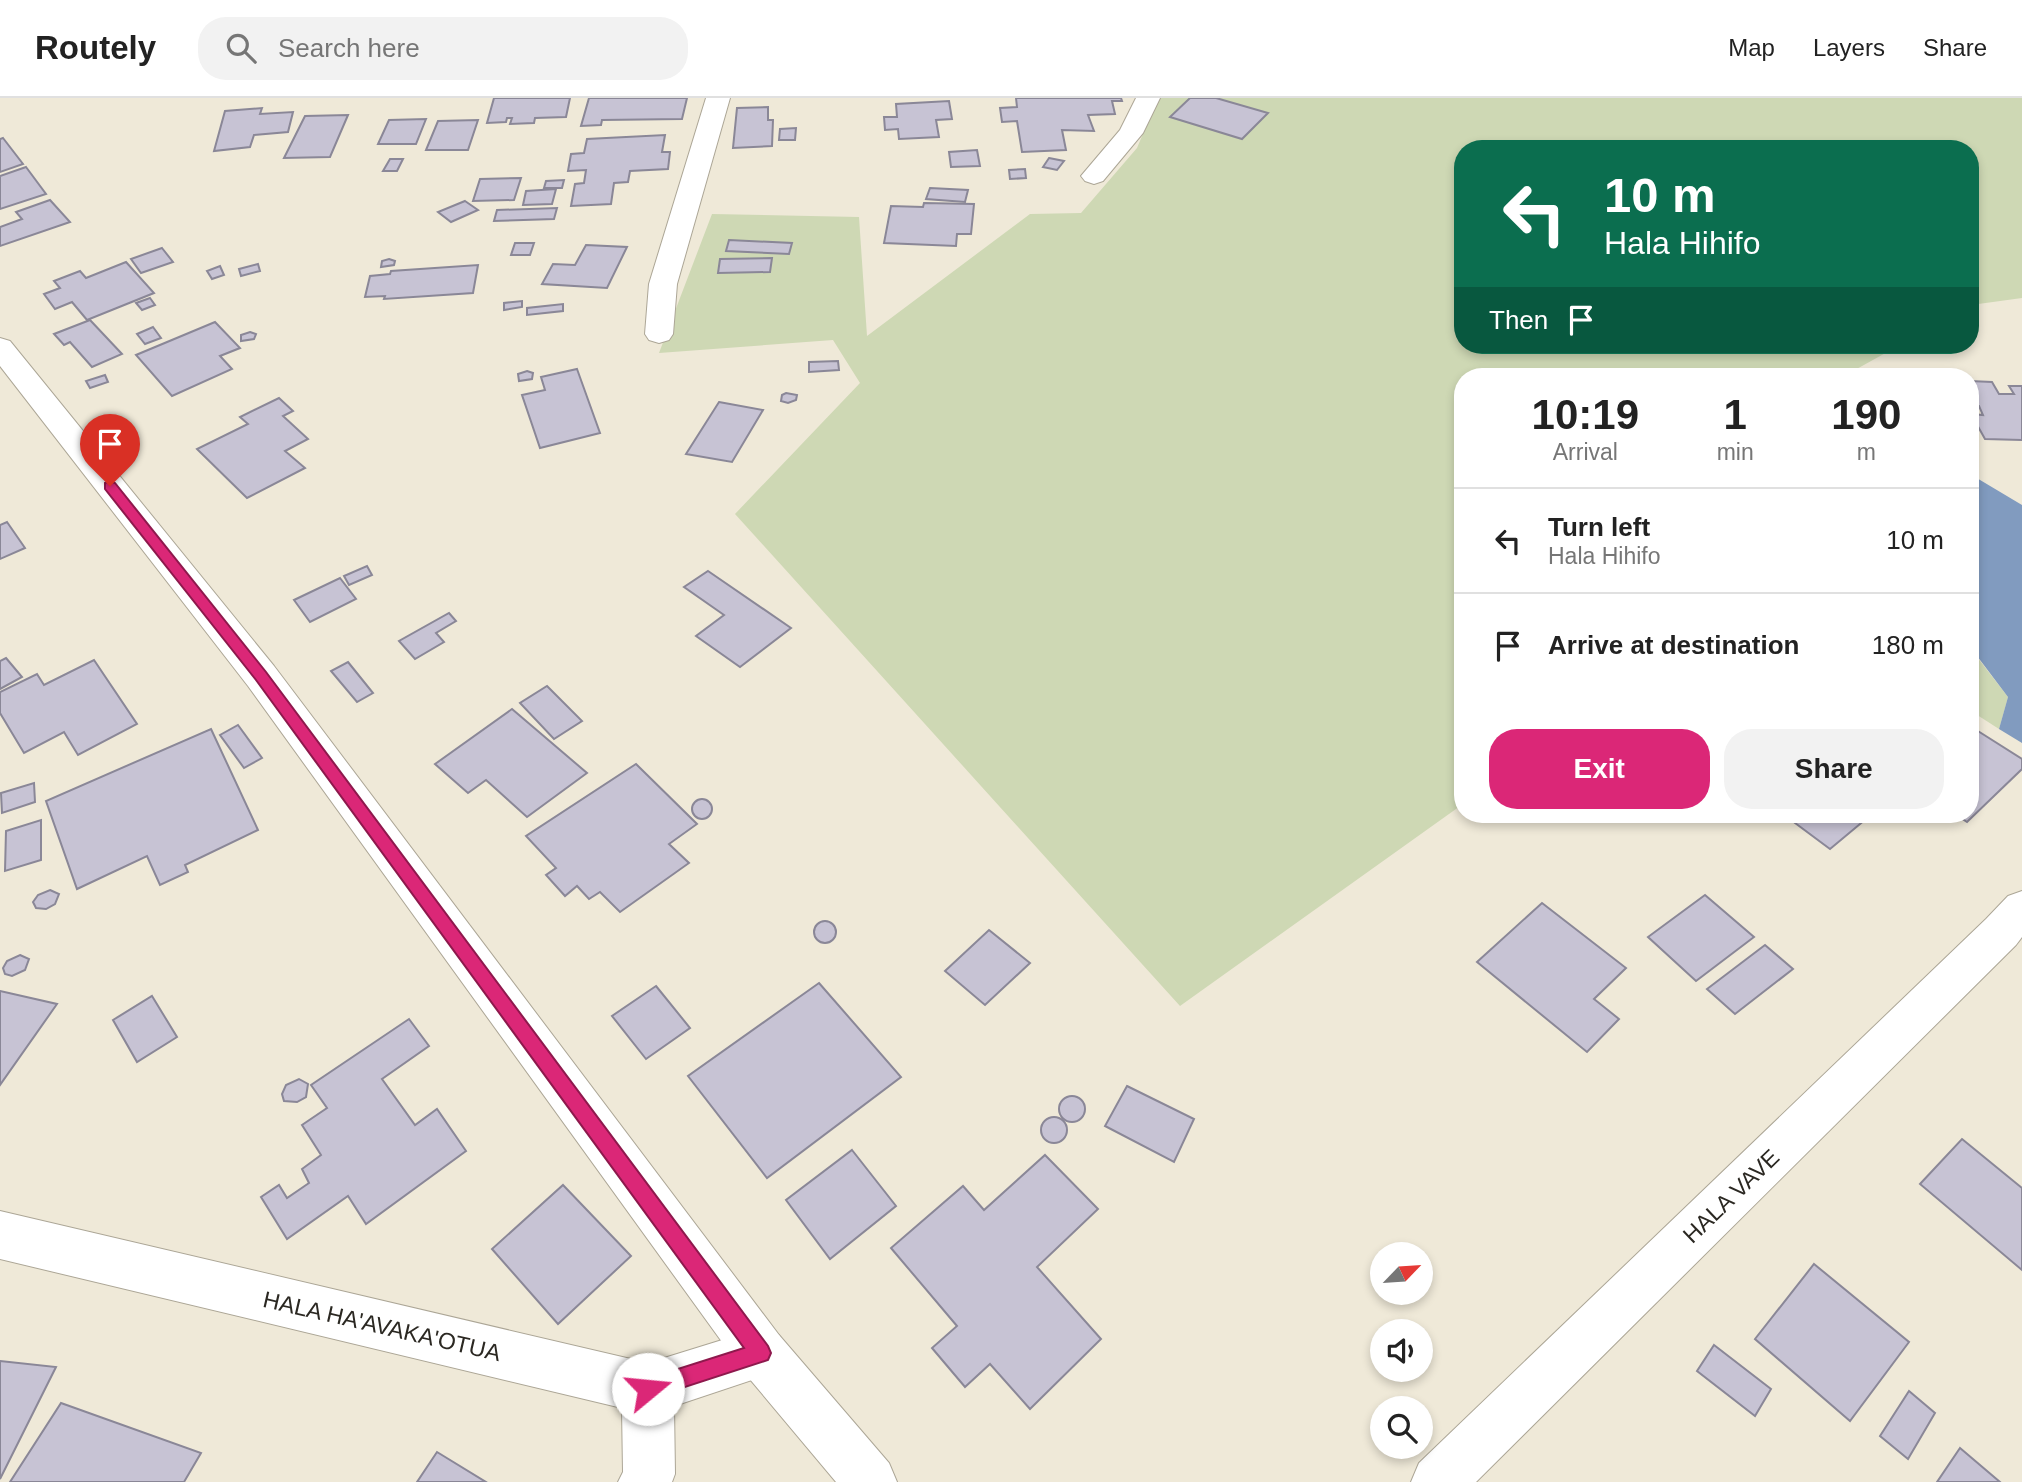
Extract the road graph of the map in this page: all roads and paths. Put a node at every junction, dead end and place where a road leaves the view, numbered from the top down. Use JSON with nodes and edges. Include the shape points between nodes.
{"nodes":[{"id":1,"x":718,"y":98,"type":"edge"},
{"id":2,"x":1148,"y":98,"type":"edge"},
{"id":3,"x":1094,"y":176,"type":"dead end"},
{"id":4,"x":659,"y":334,"type":"dead end"},
{"id":5,"x":0,"y":347,"type":"edge"},
{"id":6,"x":2022,"y":908,"type":"edge"},
{"id":7,"x":0,"y":1235,"type":"edge"},
{"id":8,"x":761,"y":1353,"type":"junction"},
{"id":9,"x":648,"y":1389,"type":"junction"},
{"id":10,"x":645,"y":1482,"type":"edge"},
{"id":11,"x":870,"y":1482,"type":"edge"},
{"id":12,"x":1438,"y":1482,"type":"edge"}],
"edges":[{"from":1,"to":4,"type":"street","via":[[663,284]]},
{"from":2,"to":3,"type":"street","via":[[1131,133]]},
{"from":5,"to":8,"type":"street","via":[[261,676]]},
{"from":6,"to":12,"type":"street","name":"HALA VAVE"},
{"from":7,"to":9,"type":"street","name":"HALA HA'AVAKA'OTUA"},
{"from":8,"to":9,"type":"street"},
{"from":8,"to":11,"type":"street"},
{"from":9,"to":10,"type":"street","via":[[649,1474]]}]}
